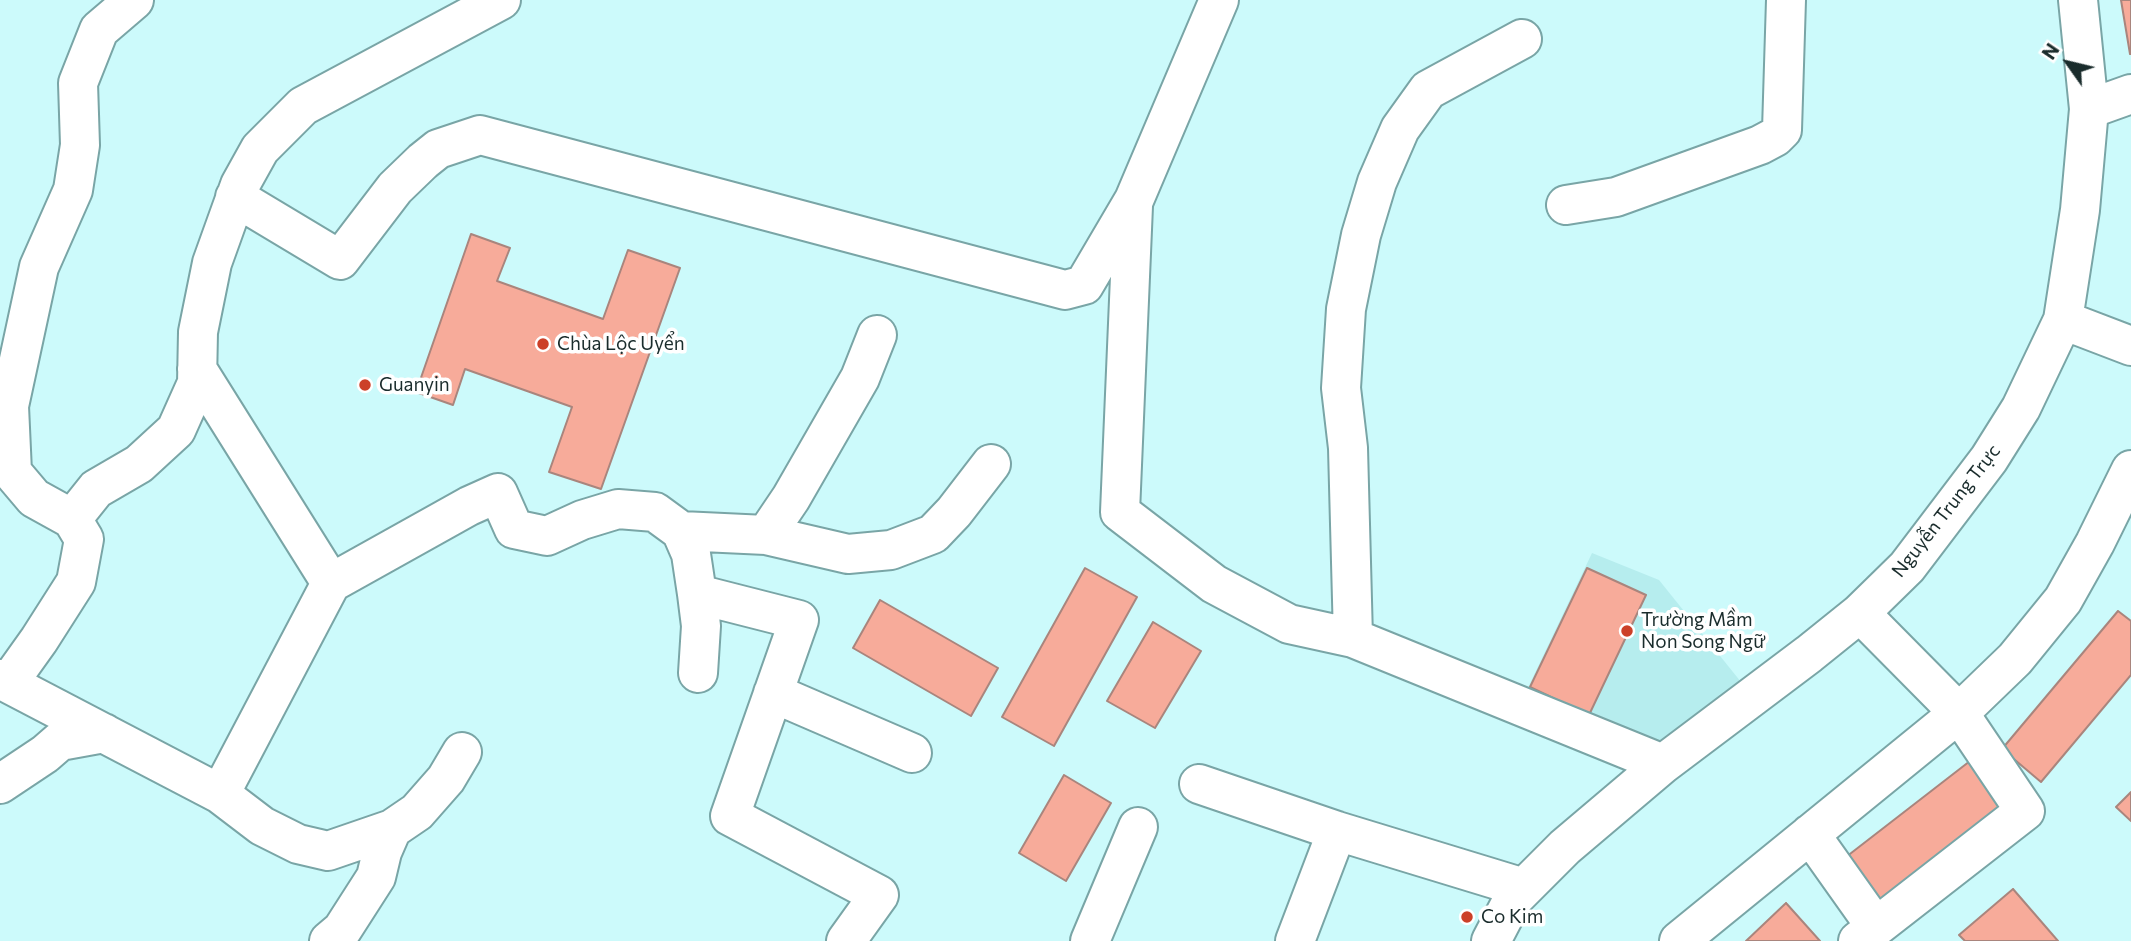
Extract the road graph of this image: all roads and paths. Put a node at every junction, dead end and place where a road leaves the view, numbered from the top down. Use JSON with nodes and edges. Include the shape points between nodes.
{"nodes":[{"id":1,"x":134,"y":0,"type":"edge"},
{"id":2,"x":500,"y":0,"type":"edge"},
{"id":3,"x":1219,"y":0,"type":"edge"},
{"id":4,"x":1786,"y":0,"type":"edge"},
{"id":5,"x":2078,"y":0,"type":"edge"},
{"id":6,"x":1522,"y":39,"type":"dead end"},
{"id":7,"x":2131,"y":94,"type":"edge"},
{"id":8,"x":2089,"y":109,"type":"junction"},
{"id":9,"x":235,"y":197,"type":"junction"},
{"id":10,"x":1134,"y":200,"type":"junction"},
{"id":11,"x":1566,"y":205,"type":"dead end"},
{"id":12,"x":2063,"y":320,"type":"junction"},
{"id":13,"x":877,"y":335,"type":"dead end"},
{"id":14,"x":2131,"y":346,"type":"edge"},
{"id":15,"x":197,"y":369,"type":"junction"},
{"id":16,"x":991,"y":464,"type":"dead end"},
{"id":17,"x":2131,"y":470,"type":"edge"},
{"id":18,"x":72,"y":519,"type":"junction"},
{"id":19,"x":681,"y":531,"type":"junction"},
{"id":20,"x":766,"y":535,"type":"junction"},
{"id":21,"x":331,"y":583,"type":"junction"},
{"id":22,"x":697,"y":594,"type":"junction"},
{"id":23,"x":1860,"y":612,"type":"junction"},
{"id":24,"x":1353,"y":638,"type":"junction"},
{"id":25,"x":698,"y":673,"type":"dead end"},
{"id":26,"x":5,"y":680,"type":"edge"},
{"id":27,"x":773,"y":693,"type":"junction"},
{"id":28,"x":1959,"y":713,"type":"junction"},
{"id":29,"x":104,"y":733,"type":"junction"},
{"id":30,"x":463,"y":752,"type":"dead end"},
{"id":31,"x":912,"y":753,"type":"dead end"},
{"id":32,"x":1662,"y":764,"type":"junction"},
{"id":33,"x":0,"y":784,"type":"edge"},
{"id":34,"x":1199,"y":784,"type":"dead end"},
{"id":35,"x":220,"y":794,"type":"junction"},
{"id":36,"x":1138,"y":827,"type":"dead end"},
{"id":37,"x":393,"y":829,"type":"junction"},
{"id":38,"x":1337,"y":831,"type":"junction"},
{"id":39,"x":1810,"y":834,"type":"junction"},
{"id":40,"x":1524,"y":888,"type":"junction"},
{"id":41,"x":1867,"y":934,"type":"edge"},
{"id":42,"x":329,"y":941,"type":"edge"},
{"id":43,"x":846,"y":941,"type":"edge"},
{"id":44,"x":1090,"y":941,"type":"edge"},
{"id":45,"x":1295,"y":941,"type":"edge"},
{"id":46,"x":1492,"y":941,"type":"edge"},
{"id":47,"x":1679,"y":941,"type":"edge"}],
"edges":[{"from":1,"to":18,"type":"street","via":[[99,30],[78,83],[80,145],[73,190],[38,267],[9,406],[12,472],[34,498]]},
{"from":2,"to":9,"type":"street","via":[[303,106],[260,149]]},
{"from":3,"to":10,"type":"street"},
{"from":4,"to":11,"type":"street","via":[[1782,130],[1775,137],[1616,197]]},
{"from":5,"to":8,"type":"street","name":"Nguyễn Trung Trực"},
{"from":6,"to":24,"type":"street","via":[[1428,90],[1400,129],[1361,235],[1346,309],[1341,388],[1348,448]]},
{"from":7,"to":8,"type":"street"},
{"from":8,"to":12,"type":"street","name":"Nguyễn Trung Trực"},
{"from":9,"to":10,"type":"street","via":[[340,260],[423,160],[439,149],[480,135],[1065,290],[1084,285]]},
{"from":9,"to":15,"type":"street","via":[[212,263],[198,332]]},
{"from":10,"to":24,"type":"street","via":[[1120,512],[1224,590],[1289,624]]},
{"from":12,"to":14,"type":"street"},
{"from":12,"to":23,"type":"street","name":"Nguyễn Trung Trực","via":[[2021,408],[1989,459],[1907,567]]},
{"from":13,"to":20,"type":"street","via":[[860,378]]},
{"from":15,"to":18,"type":"street","via":[[197,383],[176,430],[139,464],[96,489]]},
{"from":15,"to":21,"type":"street"},
{"from":16,"to":20,"type":"street","via":[[933,534],[891,550],[848,554]]},
{"from":17,"to":28,"type":"street","via":[[2063,600],[2015,659]]},
{"from":18,"to":26,"type":"street","via":[[84,540],[76,582],[39,640]]},
{"from":19,"to":20,"type":"street"},
{"from":19,"to":21,"type":"street","via":[[655,512],[618,509],[547,536],[536,534],[514,529],[498,493]]},
{"from":19,"to":22,"type":"street","via":[[691,554]]},
{"from":21,"to":35,"type":"street"},
{"from":22,"to":25,"type":"street","via":[[701,626]]},
{"from":22,"to":27,"type":"street","via":[[799,620]]},
{"from":23,"to":28,"type":"street"},
{"from":23,"to":32,"type":"street","name":"Nguyễn Trung Trực"},
{"from":24,"to":32,"type":"street"},
{"from":26,"to":29,"type":"street"},
{"from":27,"to":31,"type":"street"},
{"from":27,"to":43,"type":"street","via":[[730,816],[879,895]]},
{"from":28,"to":39,"type":"street"},
{"from":28,"to":41,"type":"street","via":[[2025,811]]},
{"from":29,"to":33,"type":"street","via":[[60,741]]},
{"from":29,"to":35,"type":"street"},
{"from":30,"to":37,"type":"street","via":[[439,788]]},
{"from":32,"to":40,"type":"street","name":"Nguyễn Trung Trực"},
{"from":34,"to":38,"type":"street"},
{"from":35,"to":37,"type":"street","via":[[274,832],[328,851]]},
{"from":36,"to":44,"type":"street"},
{"from":37,"to":42,"type":"street","via":[[376,877],[342,930]]},
{"from":38,"to":40,"type":"street"},
{"from":38,"to":45,"type":"street"},
{"from":39,"to":41,"type":"street"},
{"from":39,"to":47,"type":"street"},
{"from":40,"to":46,"type":"street","name":"Nguyễn Trung Trực","via":[[1513,899]]}]}
